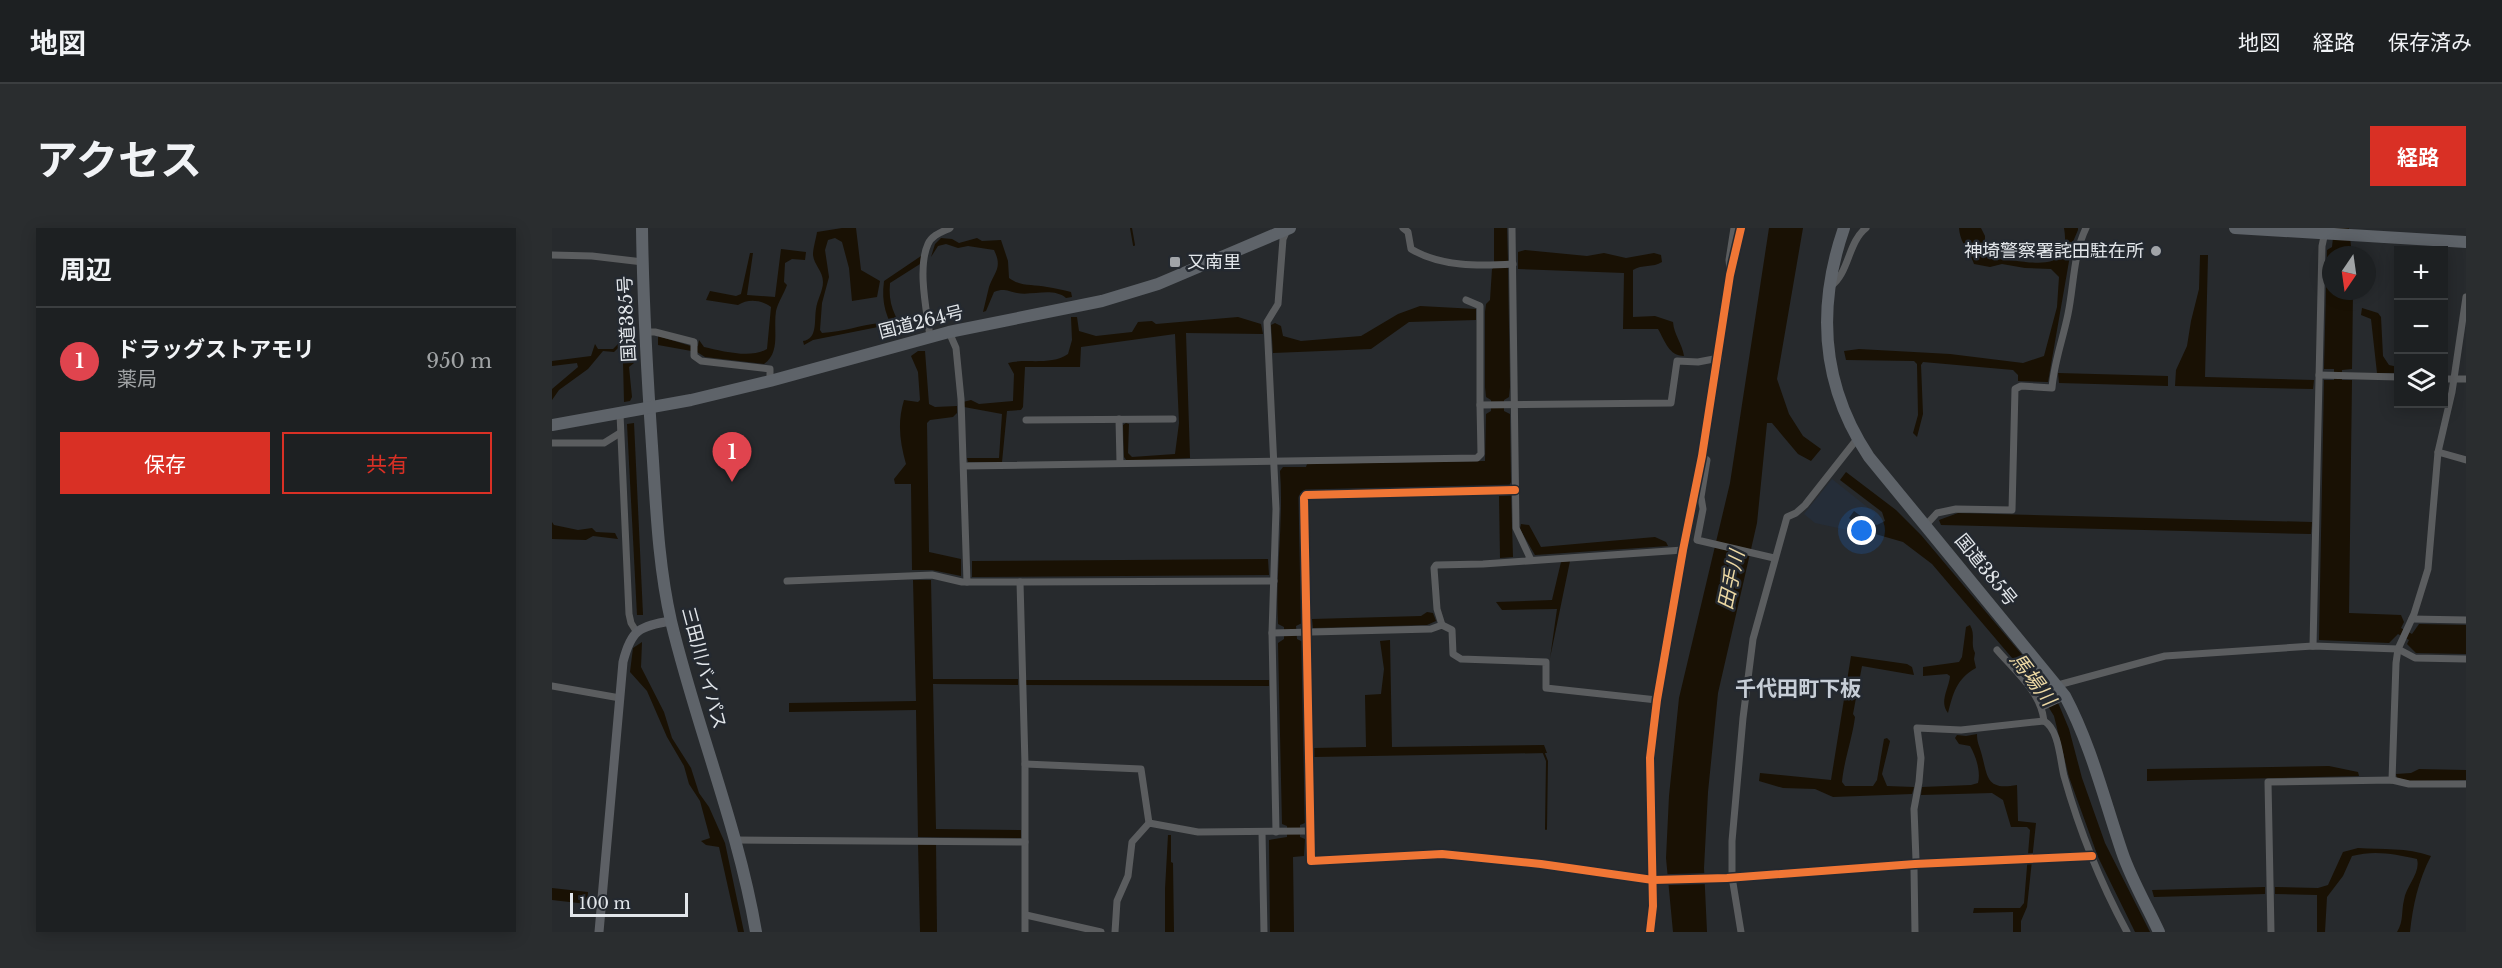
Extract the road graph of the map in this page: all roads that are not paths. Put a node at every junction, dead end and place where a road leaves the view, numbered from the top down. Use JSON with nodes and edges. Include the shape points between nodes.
{"nodes":[{"id":1,"x":642,"y":228,"type":"edge"},
{"id":2,"x":950,"y":228,"type":"edge"},
{"id":3,"x":1288,"y":228,"type":"edge"},
{"id":4,"x":1403,"y":228,"type":"edge"},
{"id":5,"x":1512,"y":228,"type":"edge"},
{"id":6,"x":1734,"y":228,"type":"edge"},
{"id":7,"x":1741,"y":228,"type":"edge"},
{"id":8,"x":1844,"y":228,"type":"edge"},
{"id":9,"x":1866,"y":228,"type":"edge"},
{"id":10,"x":2086,"y":228,"type":"edge"},
{"id":11,"x":2235,"y":228,"type":"edge"},
{"id":12,"x":2327,"y":232,"type":"edge"},
{"id":13,"x":2383,"y":233,"type":"edge"},
{"id":14,"x":2466,"y":242,"type":"edge"},
{"id":15,"x":552,"y":255,"type":"edge"},
{"id":16,"x":643,"y":262,"type":"junction"},
{"id":17,"x":1510,"y":264,"type":"junction"},
{"id":18,"x":1730,"y":275,"type":"junction"},
{"id":19,"x":1829,"y":288,"type":"junction"},
{"id":20,"x":2466,"y":297,"type":"edge"},
{"id":21,"x":1466,"y":300,"type":"dead end"},
{"id":22,"x":645,"y":332,"type":"junction"},
{"id":23,"x":949,"y":332,"type":"junction"},
{"id":24,"x":930,"y":337,"type":"junction"},
{"id":25,"x":1719,"y":358,"type":"junction"},
{"id":26,"x":2319,"y":375,"type":"junction"},
{"id":27,"x":2394,"y":377,"type":"edge"},
{"id":28,"x":2448,"y":379,"type":"edge"},
{"id":29,"x":2454,"y":379,"type":"junction"},
{"id":30,"x":2466,"y":379,"type":"edge"},
{"id":31,"x":770,"y":381,"type":"junction"},
{"id":32,"x":1484,"y":405,"type":"junction"},
{"id":33,"x":1510,"y":405,"type":"junction"},
{"id":34,"x":650,"y":408,"type":"junction"},
{"id":35,"x":620,"y":414,"type":"junction"},
{"id":36,"x":1119,"y":419,"type":"junction"},
{"id":37,"x":1173,"y":419,"type":"dead end"},
{"id":38,"x":1026,"y":420,"type":"dead end"},
{"id":39,"x":552,"y":425,"type":"edge"},
{"id":40,"x":620,"y":433,"type":"junction"},
{"id":41,"x":1857,"y":440,"type":"junction"},
{"id":42,"x":552,"y":443,"type":"edge"},
{"id":43,"x":2438,"y":452,"type":"junction"},
{"id":44,"x":1702,"y":456,"type":"junction"},
{"id":45,"x":1275,"y":460,"type":"junction"},
{"id":46,"x":2466,"y":460,"type":"edge"},
{"id":47,"x":1120,"y":463,"type":"junction"},
{"id":48,"x":964,"y":466,"type":"junction"},
{"id":49,"x":1515,"y":490,"type":"junction"},
{"id":50,"x":1926,"y":525,"type":"junction"},
{"id":51,"x":1683,"y":550,"type":"junction"},
{"id":52,"x":1772,"y":557,"type":"junction"},
{"id":53,"x":1531,"y":560,"type":"junction"},
{"id":54,"x":787,"y":581,"type":"dead end"},
{"id":55,"x":1274,"y":581,"type":"junction"},
{"id":56,"x":967,"y":582,"type":"junction"},
{"id":57,"x":1020,"y":582,"type":"junction"},
{"id":58,"x":2412,"y":619,"type":"junction"},
{"id":59,"x":2466,"y":620,"type":"edge"},
{"id":60,"x":671,"y":621,"type":"junction"},
{"id":61,"x":1442,"y":625,"type":"junction"},
{"id":62,"x":636,"y":631,"type":"junction"},
{"id":63,"x":1302,"y":632,"type":"junction"},
{"id":64,"x":1272,"y":633,"type":"junction"},
{"id":65,"x":2313,"y":646,"type":"junction"},
{"id":66,"x":2398,"y":649,"type":"junction"},
{"id":67,"x":1997,"y":651,"type":"dead end"},
{"id":68,"x":2466,"y":659,"type":"edge"},
{"id":69,"x":552,"y":686,"type":"edge"},
{"id":70,"x":2060,"y":693,"type":"junction"},
{"id":71,"x":620,"y":698,"type":"junction"},
{"id":72,"x":1657,"y":700,"type":"junction"},
{"id":73,"x":2043,"y":707,"type":"junction"},
{"id":74,"x":2044,"y":721,"type":"junction"},
{"id":75,"x":1025,"y":764,"type":"junction"},
{"id":76,"x":2392,"y":780,"type":"junction"},
{"id":77,"x":2466,"y":784,"type":"edge"},
{"id":78,"x":1149,"y":823,"type":"junction"},
{"id":79,"x":1310,"y":831,"type":"junction"},
{"id":80,"x":1262,"y":832,"type":"junction"},
{"id":81,"x":1276,"y":832,"type":"junction"},
{"id":82,"x":736,"y":840,"type":"junction"},
{"id":83,"x":1025,"y":842,"type":"junction"},
{"id":84,"x":2092,"y":856,"type":"junction"},
{"id":85,"x":1915,"y":864,"type":"junction"},
{"id":86,"x":1730,"y":878,"type":"junction"},
{"id":87,"x":1656,"y":880,"type":"junction"},
{"id":88,"x":1026,"y":915,"type":"junction"},
{"id":89,"x":599,"y":932,"type":"edge"},
{"id":90,"x":756,"y":932,"type":"edge"},
{"id":91,"x":1025,"y":932,"type":"edge"},
{"id":92,"x":1101,"y":932,"type":"edge"},
{"id":93,"x":1115,"y":932,"type":"edge"},
{"id":94,"x":1264,"y":932,"type":"edge"},
{"id":95,"x":1650,"y":932,"type":"edge"},
{"id":96,"x":1741,"y":932,"type":"edge"},
{"id":97,"x":1915,"y":932,"type":"edge"},
{"id":98,"x":2127,"y":932,"type":"edge"},
{"id":99,"x":2159,"y":932,"type":"edge"},
{"id":100,"x":2271,"y":932,"type":"edge"}],
"edges":[{"from":1,"to":16,"type":"highway","name":"国道385号"},
{"from":2,"to":24,"type":"street","via":[[928,243],[925,256],[924,291]]},
{"from":3,"to":23,"type":"highway","name":"国道264号","via":[[1158,284],[1102,301]]},
{"from":3,"to":45,"type":"street","via":[[1282,239],[1278,304],[1267,322]]},
{"from":4,"to":17,"type":"street","via":[[1408,232],[1411,249],[1426,258],[1472,266]]},
{"from":5,"to":17,"type":"street"},
{"from":6,"to":18,"type":"street"},
{"from":7,"to":18,"type":"street"},
{"from":8,"to":19,"type":"highway","name":"国道385号"},
{"from":9,"to":19,"type":"street","via":[[1839,280]]},
{"from":10,"to":50,"type":"street","via":[[2078,248],[2052,388],[2015,389],[2012,510],[1956,508],[1937,513]]},
{"from":11,"to":12,"type":"highway"},
{"from":12,"to":13,"type":"highway","via":[[2351,236]]},
{"from":12,"to":26,"type":"street","via":[[2322,246]]},
{"from":13,"to":14,"type":"highway"},
{"from":15,"to":16,"type":"street"},
{"from":16,"to":22,"type":"highway","name":"国道385号"},
{"from":17,"to":33,"type":"street"},
{"from":18,"to":25,"type":"street"},
{"from":19,"to":41,"type":"highway","name":"国道385号","via":[[1828,356],[1836,393]]},
{"from":20,"to":29,"type":"street"},
{"from":21,"to":32,"type":"street","via":[[1480,306]]},
{"from":22,"to":31,"type":"street","via":[[694,342],[694,356],[701,361],[770,369]]},
{"from":22,"to":34,"type":"highway","name":"国道385号"},
{"from":23,"to":24,"type":"highway","name":"国道264号"},
{"from":23,"to":48,"type":"street","via":[[956,348]]},
{"from":24,"to":31,"type":"highway","name":"国道264号"},
{"from":25,"to":33,"type":"street","via":[[1677,361],[1671,403]]},
{"from":25,"to":44,"type":"street"},
{"from":26,"to":27,"type":"street"},
{"from":26,"to":65,"type":"street"},
{"from":28,"to":29,"type":"street"},
{"from":29,"to":30,"type":"street"},
{"from":29,"to":43,"type":"street"},
{"from":31,"to":34,"type":"highway","name":"国道264号"},
{"from":32,"to":33,"type":"street"},
{"from":32,"to":45,"type":"street","via":[[1481,454],[1477,458]]},
{"from":33,"to":49,"type":"street"},
{"from":34,"to":35,"type":"highway","name":"国道264号"},
{"from":34,"to":60,"type":"highway","name":"三田川バイパス","via":[[657,523]]},
{"from":35,"to":39,"type":"highway","name":"国道264号"},
{"from":35,"to":40,"type":"street"},
{"from":36,"to":37,"type":"street"},
{"from":36,"to":38,"type":"street"},
{"from":36,"to":47,"type":"street"},
{"from":40,"to":42,"type":"street","via":[[604,443]]},
{"from":40,"to":62,"type":"street","via":[[629,614]]},
{"from":41,"to":50,"type":"highway","name":"国道385号"},
{"from":41,"to":52,"type":"street","via":[[1805,505],[1787,516]]},
{"from":43,"to":46,"type":"street"},
{"from":43,"to":58,"type":"street","via":[[2428,569]]},
{"from":44,"to":51,"type":"street"},
{"from":44,"to":52,"type":"street","via":[[1707,460],[1703,509],[1696,535],[1699,542]]},
{"from":45,"to":47,"type":"street"},
{"from":45,"to":55,"type":"street"},
{"from":47,"to":48,"type":"street"},
{"from":48,"to":56,"type":"street"},
{"from":49,"to":53,"type":"street","via":[[1515,528]]},
{"from":49,"to":63,"type":"street","via":[[1306,495]]},
{"from":50,"to":70,"type":"highway","name":"国道385号"},
{"from":51,"to":53,"type":"street"},
{"from":51,"to":72,"type":"street"},
{"from":52,"to":86,"type":"street","via":[[1753,639],[1733,806]]},
{"from":53,"to":61,"type":"street","via":[[1436,565],[1437,609]]},
{"from":54,"to":56,"type":"street","via":[[932,575]]},
{"from":55,"to":57,"type":"street"},
{"from":55,"to":64,"type":"street"},
{"from":56,"to":57,"type":"street"},
{"from":57,"to":75,"type":"street"},
{"from":58,"to":59,"type":"street"},
{"from":58,"to":66,"type":"street"},
{"from":60,"to":62,"type":"street"},
{"from":60,"to":82,"type":"highway","name":"三田川バイパス"},
{"from":61,"to":63,"type":"street","via":[[1431,629]]},
{"from":61,"to":72,"type":"street","via":[[1452,630],[1453,654],[1461,659],[1546,662],[1546,688]]},
{"from":62,"to":71,"type":"street","via":[[623,662]]},
{"from":63,"to":64,"type":"street"},
{"from":63,"to":79,"type":"street"},
{"from":64,"to":81,"type":"street"},
{"from":65,"to":66,"type":"street"},
{"from":65,"to":70,"type":"street","via":[[2165,656]]},
{"from":66,"to":68,"type":"street","via":[[2415,658]]},
{"from":66,"to":76,"type":"street"},
{"from":67,"to":73,"type":"street"},
{"from":69,"to":71,"type":"street"},
{"from":70,"to":73,"type":"street"},
{"from":70,"to":99,"type":"highway","name":"国道385号","via":[[2079,723],[2123,855]]},
{"from":71,"to":89,"type":"street"},
{"from":72,"to":87,"type":"street","via":[[1650,767]]},
{"from":73,"to":74,"type":"street"},
{"from":74,"to":84,"type":"street","via":[[2053,732]]},
{"from":74,"to":85,"type":"street","via":[[1961,730],[1917,728],[1921,758],[1914,809]]},
{"from":75,"to":78,"type":"street","via":[[1141,769]]},
{"from":75,"to":83,"type":"street"},
{"from":76,"to":77,"type":"street","via":[[2409,784]]},
{"from":76,"to":100,"type":"street","via":[[2268,782]]},
{"from":78,"to":80,"type":"street","via":[[1198,832]]},
{"from":78,"to":93,"type":"street","via":[[1132,842],[1128,876],[1117,901]]},
{"from":79,"to":81,"type":"street"},
{"from":79,"to":87,"type":"street","via":[[1311,861],[1442,854]]},
{"from":80,"to":81,"type":"street"},
{"from":80,"to":94,"type":"street"},
{"from":82,"to":83,"type":"street"},
{"from":82,"to":90,"type":"highway","name":"三田川バイパス"},
{"from":83,"to":88,"type":"street"},
{"from":84,"to":85,"type":"street"},
{"from":84,"to":98,"type":"street"},
{"from":85,"to":86,"type":"street"},
{"from":85,"to":97,"type":"street"},
{"from":86,"to":87,"type":"street"},
{"from":86,"to":96,"type":"street"},
{"from":87,"to":95,"type":"street"},
{"from":88,"to":91,"type":"street"},
{"from":88,"to":92,"type":"street"}]}
